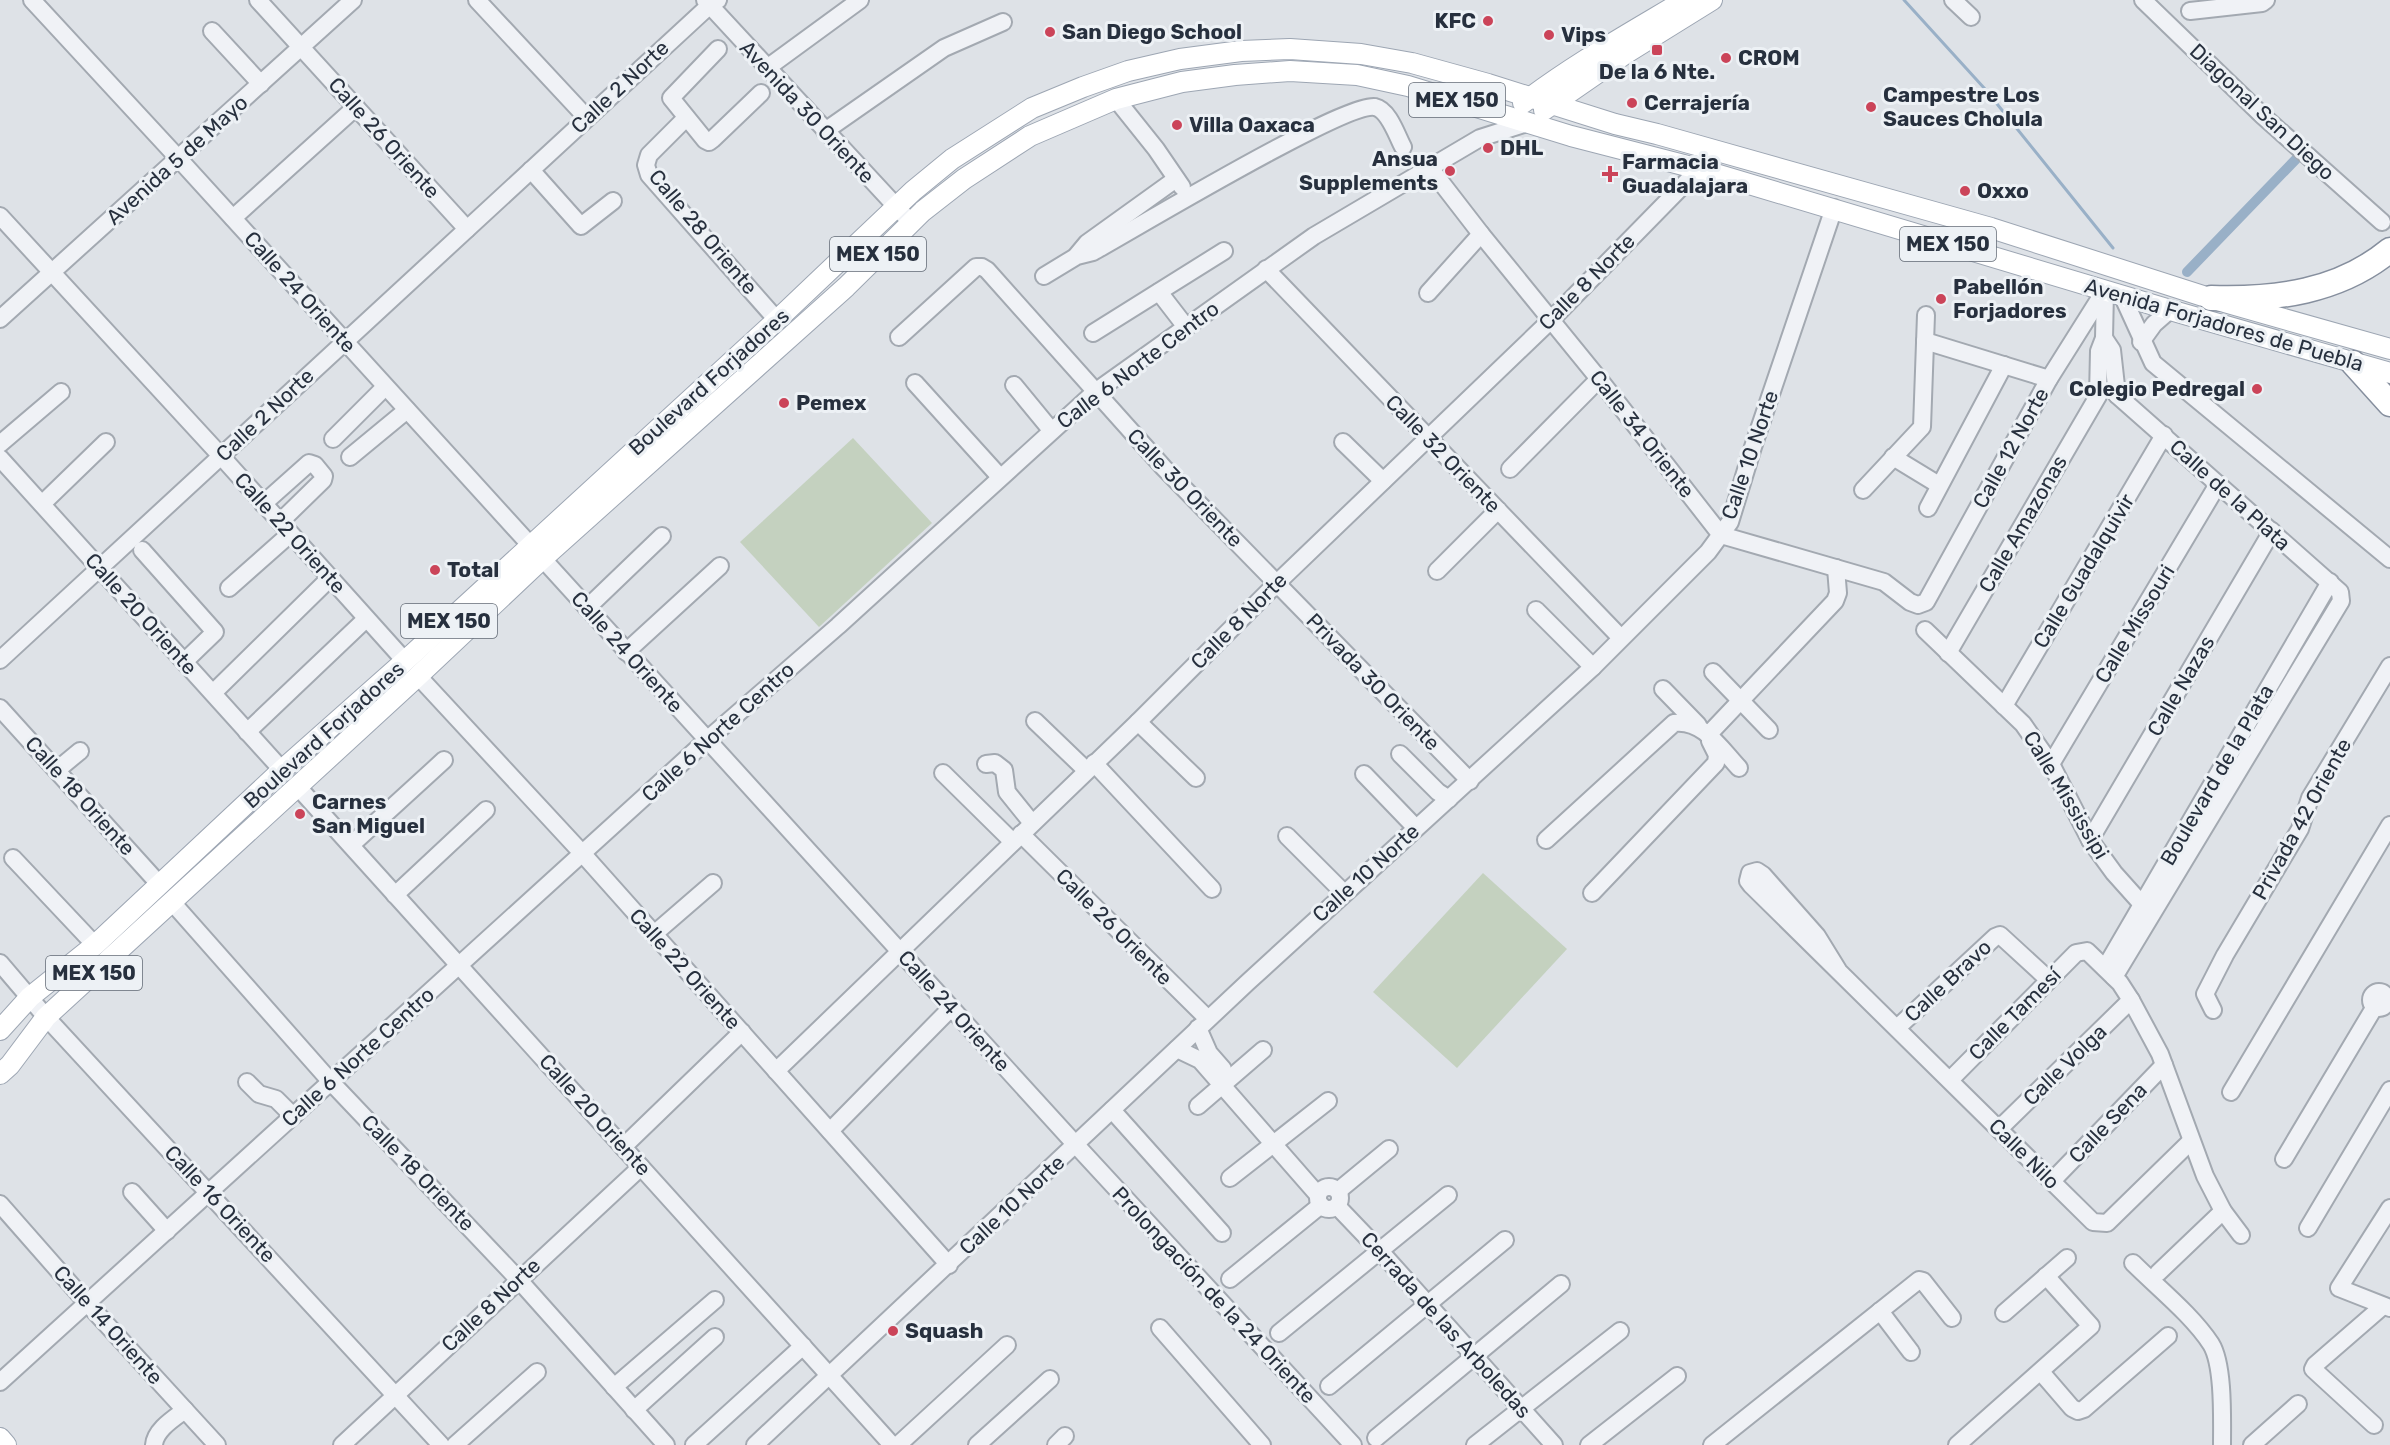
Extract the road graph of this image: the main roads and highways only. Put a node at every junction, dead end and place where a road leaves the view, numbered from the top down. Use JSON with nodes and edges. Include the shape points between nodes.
{"nodes":[{"id":1,"x":1685,"y":0,"type":"edge"},
{"id":2,"x":1712,"y":0,"type":"edge"},
{"id":3,"x":1530,"y":97,"type":"junction"},
{"id":4,"x":1551,"y":105,"type":"junction"},
{"id":5,"x":1506,"y":116,"type":"junction"},
{"id":6,"x":1527,"y":123,"type":"junction"},
{"id":7,"x":1991,"y":228,"type":"junction"},
{"id":8,"x":1954,"y":245,"type":"junction"},
{"id":9,"x":2390,"y":250,"type":"edge"},
{"id":10,"x":2211,"y":298,"type":"junction"},
{"id":11,"x":2390,"y":349,"type":"edge"},
{"id":12,"x":2353,"y":363,"type":"junction"},
{"id":13,"x":2390,"y":373,"type":"edge"},
{"id":14,"x":2390,"y":404,"type":"edge"},
{"id":15,"x":536,"y":552,"type":"junction"},
{"id":16,"x":412,"y":669,"type":"junction"},
{"id":17,"x":166,"y":893,"type":"junction"},
{"id":18,"x":0,"y":1030,"type":"edge"},
{"id":19,"x":21,"y":1048,"type":"junction"},
{"id":20,"x":0,"y":1059,"type":"edge"},
{"id":21,"x":0,"y":1074,"type":"edge"},
{"id":22,"x":0,"y":1438,"type":"edge"},
{"id":23,"x":6,"y":1445,"type":"edge"}],
"edges":[{"from":1,"to":3,"type":"main road","via":[[1607,45]]},
{"from":2,"to":4,"type":"main road"},
{"from":3,"to":4,"type":"main road","name":"Boulevard Forjadores","number":"MEX 150"},
{"from":3,"to":5,"type":"main road"},
{"from":3,"to":15,"type":"main road","name":"Boulevard Forjadores","number":"MEX 150","via":[[1412,63],[1361,54],[1290,49],[1180,58],[1128,71],[1032,108],[952,159],[896,208]]},
{"from":4,"to":6,"type":"main road"},
{"from":4,"to":7,"type":"main road","name":"Avenida Forjadores de Puebla","number":"MEX 150"},
{"from":5,"to":6,"type":"main road","name":"Avenida Forjadores de Puebla","number":"MEX 150"},
{"from":5,"to":15,"type":"main road","name":"Boulevard Forjadores","number":"MEX 150","via":[[1357,75],[1290,71],[1182,82],[1116,99],[1030,136],[964,179],[911,222],[846,287]]},
{"from":6,"to":8,"type":"main road","name":"Avenida Forjadores de Puebla","number":"MEX 150","via":[[1700,169]]},
{"from":7,"to":8,"type":"main road","via":[[1965,236]]},
{"from":7,"to":10,"type":"main road","name":"Avenida Forjadores de Puebla","number":"MEX 150"},
{"from":8,"to":12,"type":"main road","name":"Avenida Forjadores de Puebla","number":"MEX 150"},
{"from":9,"to":10,"type":"highway","via":[[2353,275],[2321,288],[2253,298]]},
{"from":10,"to":11,"type":"main road","name":"Avenida Forjadores de Puebla","number":"MEX 150"},
{"from":12,"to":13,"type":"main road","name":"Avenida Forjadores de Puebla","number":"MEX 150"},
{"from":12,"to":14,"type":"highway"},
{"from":15,"to":16,"type":"main road","name":"Boulevard Forjadores","number":"MEX 150"},
{"from":16,"to":17,"type":"main road","name":"Boulevard Forjadores","number":"MEX 150","via":[[297,786]]},
{"from":16,"to":17,"type":"main road","name":"Boulevard Forjadores","number":"MEX 150","via":[[282,770]]},
{"from":17,"to":18,"type":"main road","name":"Boulevard Forjadores","number":"MEX 150","via":[[30,997]]},
{"from":17,"to":19,"type":"main road","name":"Boulevard Forjadores","number":"MEX 150"},
{"from":19,"to":20,"type":"main road","number":"MEX 150"},
{"from":19,"to":21,"type":"main road","name":"Boulevard Forjadores"},
{"from":22,"to":23,"type":"main road"}]}
